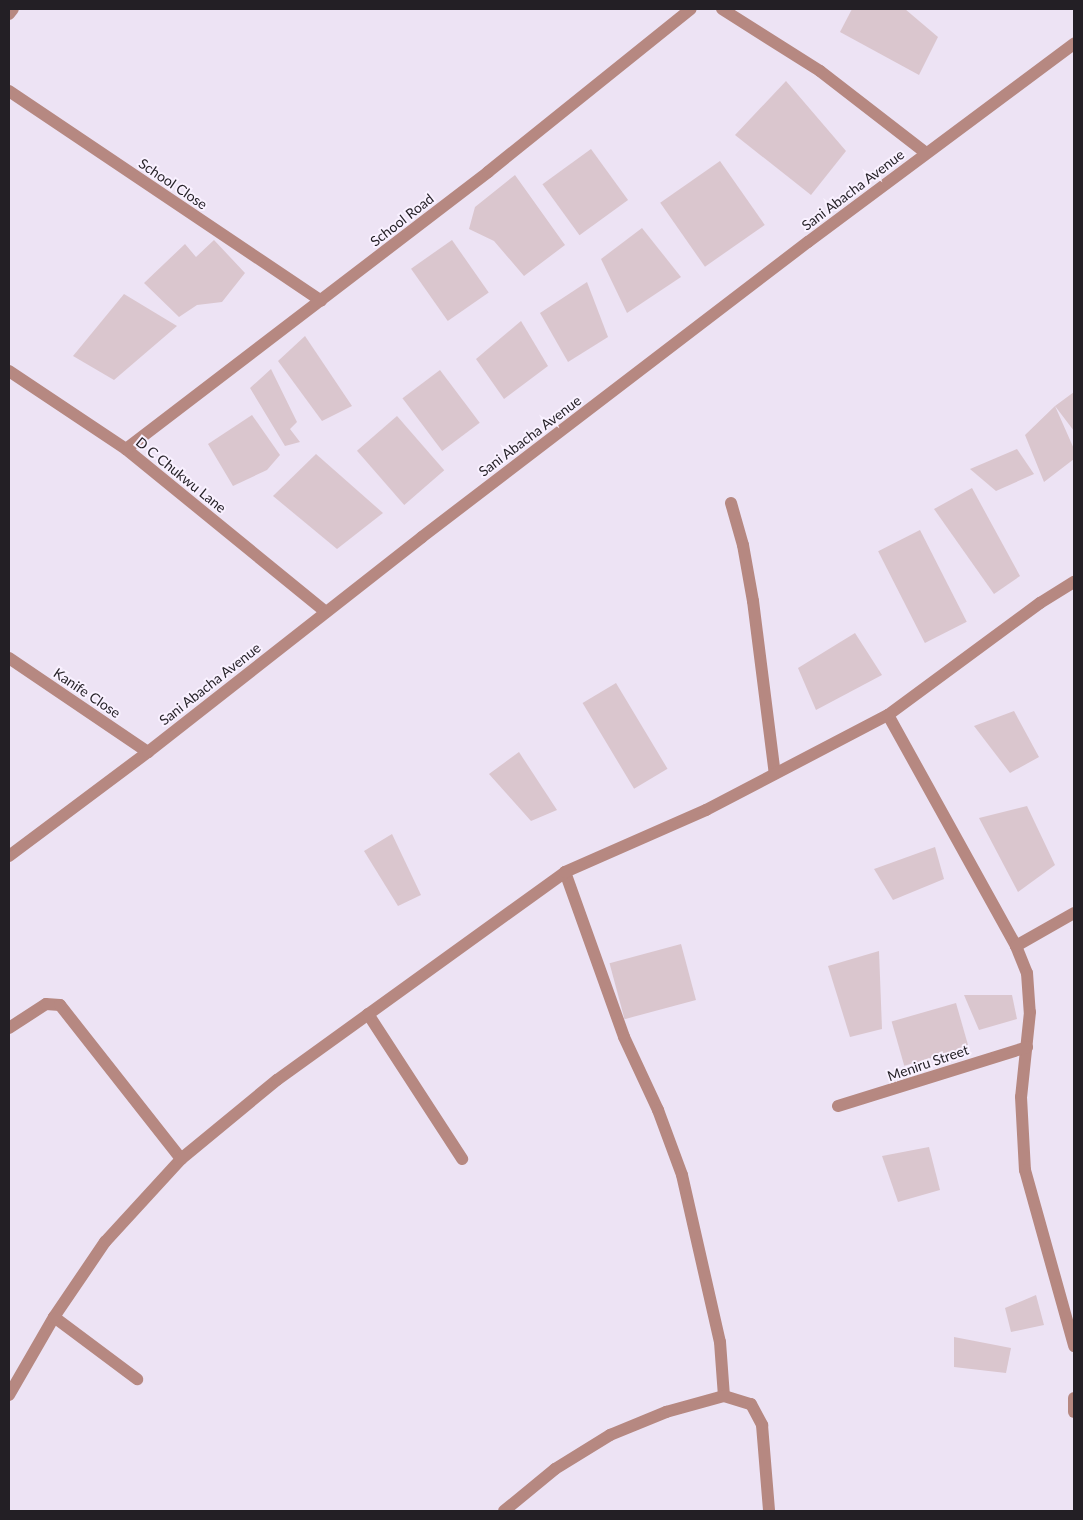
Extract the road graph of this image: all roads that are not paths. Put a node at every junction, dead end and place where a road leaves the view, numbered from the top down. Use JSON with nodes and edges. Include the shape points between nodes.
{"nodes":[{"id":1,"x":13,"y":9,"type":"edge"},
{"id":2,"x":691,"y":9,"type":"edge"},
{"id":3,"x":722,"y":9,"type":"edge"},
{"id":4,"x":9,"y":14,"type":"edge"},
{"id":5,"x":1074,"y":44,"type":"edge"},
{"id":6,"x":9,"y":91,"type":"edge"},
{"id":7,"x":926,"y":153,"type":"junction"},
{"id":8,"x":321,"y":301,"type":"junction"},
{"id":9,"x":9,"y":371,"type":"edge"},
{"id":10,"x":126,"y":449,"type":"junction"},
{"id":11,"x":731,"y":503,"type":"dead end"},
{"id":12,"x":1074,"y":582,"type":"edge"},
{"id":13,"x":326,"y":612,"type":"junction"},
{"id":14,"x":9,"y":658,"type":"edge"},
{"id":15,"x":888,"y":715,"type":"junction"},
{"id":16,"x":148,"y":752,"type":"junction"},
{"id":17,"x":775,"y":774,"type":"junction"},
{"id":18,"x":9,"y":856,"type":"edge"},
{"id":19,"x":565,"y":872,"type":"junction"},
{"id":20,"x":1074,"y":913,"type":"edge"},
{"id":21,"x":1016,"y":946,"type":"junction"},
{"id":22,"x":368,"y":1014,"type":"junction"},
{"id":23,"x":9,"y":1028,"type":"edge"},
{"id":24,"x":1027,"y":1047,"type":"junction"},
{"id":25,"x":838,"y":1106,"type":"dead end"},
{"id":26,"x":181,"y":1159,"type":"junction"},
{"id":27,"x":462,"y":1159,"type":"dead end"},
{"id":28,"x":54,"y":1317,"type":"junction"},
{"id":29,"x":1074,"y":1346,"type":"edge"},
{"id":30,"x":137,"y":1379,"type":"dead end"},
{"id":31,"x":9,"y":1395,"type":"edge"},
{"id":32,"x":724,"y":1396,"type":"junction"},
{"id":33,"x":1074,"y":1398,"type":"edge"},
{"id":34,"x":1074,"y":1412,"type":"edge"},
{"id":35,"x":504,"y":1511,"type":"edge"},
{"id":36,"x":769,"y":1511,"type":"edge"}],
"edges":[{"from":1,"to":4,"type":"street"},
{"from":2,"to":8,"type":"street","name":"School Road"},
{"from":3,"to":7,"type":"street","via":[[820,71]]},
{"from":5,"to":7,"type":"street","name":"Sani Abacha Avenue"},
{"from":6,"to":8,"type":"street","name":"School Close"},
{"from":7,"to":13,"type":"street","name":"Sani Abacha Avenue"},
{"from":8,"to":10,"type":"street","name":"School Road"},
{"from":9,"to":10,"type":"street","name":"D C Chukwu Lane"},
{"from":10,"to":13,"type":"street","name":"D C Chukwu Lane"},
{"from":11,"to":17,"type":"street","via":[[753,601]]},
{"from":12,"to":15,"type":"street","via":[[1040,603]]},
{"from":13,"to":16,"type":"street","name":"Sani Abacha Avenue"},
{"from":14,"to":16,"type":"street","name":"Kanife Close"},
{"from":15,"to":17,"type":"street"},
{"from":15,"to":21,"type":"street"},
{"from":16,"to":18,"type":"street","name":"Sani Abacha Avenue"},
{"from":17,"to":19,"type":"street","via":[[645,839]]},
{"from":19,"to":22,"type":"street"},
{"from":19,"to":32,"type":"street","via":[[624,1037],[658,1110],[682,1175],[720,1342]]},
{"from":20,"to":21,"type":"street"},
{"from":21,"to":24,"type":"street","via":[[1027,973],[1030,1012]]},
{"from":22,"to":26,"type":"street","via":[[277,1080]]},
{"from":22,"to":27,"type":"street"},
{"from":23,"to":26,"type":"street","via":[[46,1004],[60,1005]]},
{"from":24,"to":25,"type":"street","name":"Meniru Street"},
{"from":24,"to":29,"type":"street","via":[[1022,1097],[1026,1170]]},
{"from":26,"to":28,"type":"street","via":[[104,1242]]},
{"from":28,"to":30,"type":"street"},
{"from":28,"to":31,"type":"street"},
{"from":32,"to":35,"type":"street","via":[[666,1412],[610,1435],[555,1469]]},
{"from":32,"to":36,"type":"street","via":[[751,1404],[762,1425]]},
{"from":33,"to":34,"type":"street"}]}
